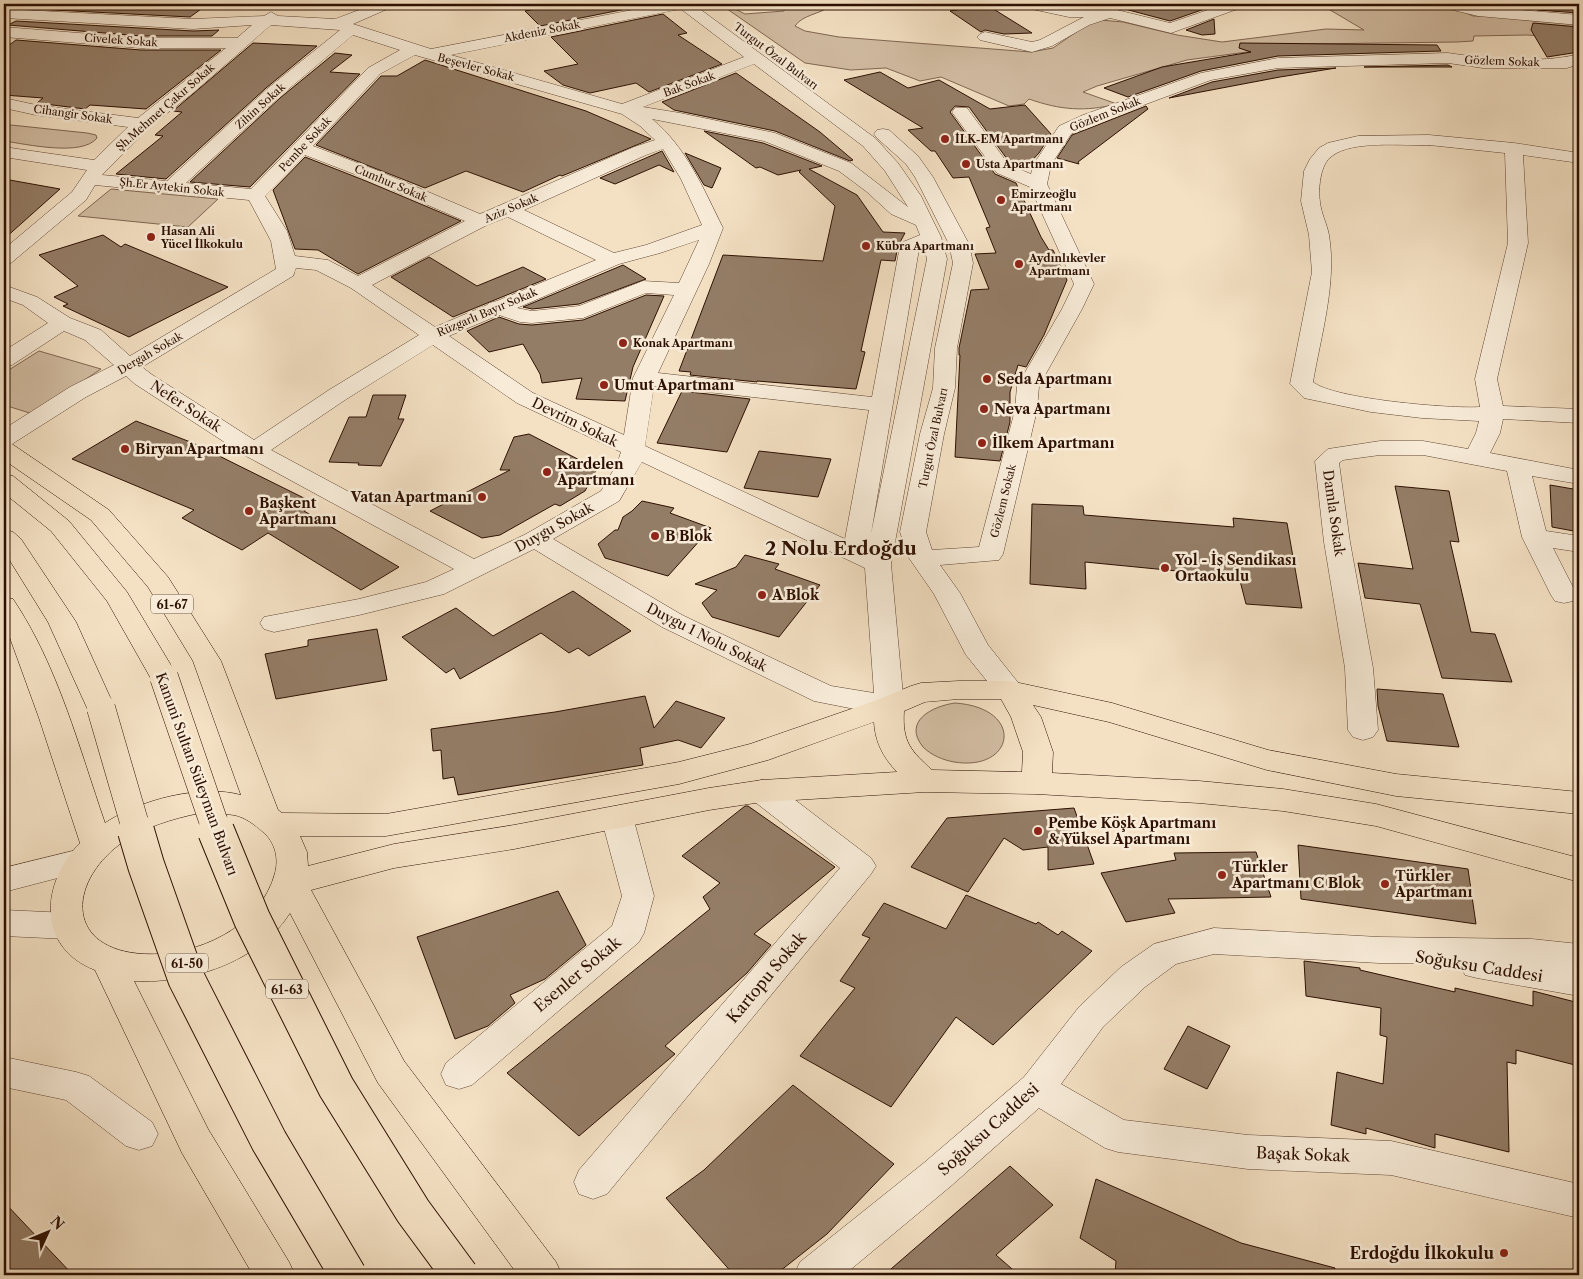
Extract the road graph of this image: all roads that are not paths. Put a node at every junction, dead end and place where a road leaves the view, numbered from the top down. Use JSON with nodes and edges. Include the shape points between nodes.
{"nodes":[{"id":1,"x":285,"y":4,"type":"edge"},
{"id":2,"x":387,"y":4,"type":"edge"},
{"id":3,"x":684,"y":4,"type":"edge"},
{"id":4,"x":706,"y":4,"type":"edge"},
{"id":5,"x":1027,"y":4,"type":"edge"},
{"id":6,"x":1127,"y":4,"type":"edge"},
{"id":7,"x":1238,"y":4,"type":"edge"},
{"id":8,"x":1456,"y":4,"type":"edge"},
{"id":9,"x":4,"y":13,"type":"edge"},
{"id":10,"x":1109,"y":13,"type":"junction"},
{"id":11,"x":266,"y":20,"type":"junction"},
{"id":12,"x":1579,"y":20,"type":"edge"},
{"id":13,"x":344,"y":26,"type":"junction"},
{"id":14,"x":4,"y":32,"type":"edge"},
{"id":15,"x":986,"y":37,"type":"dead end"},
{"id":16,"x":239,"y":43,"type":"junction"},
{"id":17,"x":421,"y":52,"type":"junction"},
{"id":18,"x":755,"y":58,"type":"junction"},
{"id":19,"x":1579,"y":59,"type":"edge"},
{"id":20,"x":4,"y":103,"type":"edge"},
{"id":21,"x":622,"y":109,"type":"junction"},
{"id":22,"x":961,"y":112,"type":"dead end"},
{"id":23,"x":142,"y":124,"type":"junction"},
{"id":24,"x":667,"y":142,"type":"junction"},
{"id":25,"x":302,"y":148,"type":"junction"},
{"id":26,"x":1514,"y":148,"type":"junction"},
{"id":27,"x":4,"y":152,"type":"edge"},
{"id":28,"x":1579,"y":158,"type":"edge"},
{"id":29,"x":94,"y":172,"type":"junction"},
{"id":30,"x":1038,"y":184,"type":"junction"},
{"id":31,"x":171,"y":187,"type":"junction"},
{"id":32,"x":255,"y":195,"type":"junction"},
{"id":33,"x":509,"y":210,"type":"junction"},
{"id":34,"x":480,"y":221,"type":"junction"},
{"id":35,"x":713,"y":228,"type":"junction"},
{"id":36,"x":928,"y":229,"type":"junction"},
{"id":37,"x":4,"y":259,"type":"edge"},
{"id":38,"x":612,"y":260,"type":"junction"},
{"id":39,"x":286,"y":261,"type":"junction"},
{"id":40,"x":358,"y":284,"type":"junction"},
{"id":41,"x":686,"y":290,"type":"junction"},
{"id":42,"x":4,"y":291,"type":"edge"},
{"id":43,"x":496,"y":307,"type":"junction"},
{"id":44,"x":62,"y":323,"type":"junction"},
{"id":45,"x":434,"y":335,"type":"junction"},
{"id":46,"x":4,"y":360,"type":"edge"},
{"id":47,"x":128,"y":366,"type":"junction"},
{"id":48,"x":644,"y":378,"type":"junction"},
{"id":49,"x":882,"y":405,"type":"junction"},
{"id":50,"x":1493,"y":412,"type":"junction"},
{"id":51,"x":1579,"y":416,"type":"edge"},
{"id":52,"x":4,"y":439,"type":"edge"},
{"id":53,"x":4,"y":449,"type":"edge"},
{"id":54,"x":633,"y":450,"type":"junction"},
{"id":55,"x":254,"y":451,"type":"junction"},
{"id":56,"x":1476,"y":458,"type":"junction"},
{"id":57,"x":1518,"y":466,"type":"junction"},
{"id":58,"x":1579,"y":477,"type":"edge"},
{"id":59,"x":4,"y":481,"type":"edge"},
{"id":60,"x":4,"y":537,"type":"edge"},
{"id":61,"x":1536,"y":537,"type":"junction"},
{"id":62,"x":535,"y":539,"type":"junction"},
{"id":63,"x":1579,"y":544,"type":"edge"},
{"id":64,"x":855,"y":553,"type":"junction"},
{"id":65,"x":922,"y":558,"type":"junction"},
{"id":66,"x":878,"y":564,"type":"junction"},
{"id":67,"x":474,"y":569,"type":"junction"},
{"id":68,"x":1564,"y":595,"type":"dead end"},
{"id":69,"x":4,"y":605,"type":"edge"},
{"id":70,"x":274,"y":623,"type":"dead end"},
{"id":71,"x":1010,"y":690,"type":"junction"},
{"id":72,"x":890,"y":706,"type":"junction"},
{"id":73,"x":1363,"y":730,"type":"dead end"},
{"id":74,"x":925,"y":781,"type":"junction"},
{"id":75,"x":1036,"y":783,"type":"junction"},
{"id":76,"x":762,"y":790,"type":"junction"},
{"id":77,"x":1579,"y":803,"type":"edge"},
{"id":78,"x":617,"y":817,"type":"junction"},
{"id":79,"x":269,"y":819,"type":"junction"},
{"id":80,"x":91,"y":853,"type":"junction"},
{"id":81,"x":1579,"y":870,"type":"edge"},
{"id":82,"x":4,"y":880,"type":"edge"},
{"id":83,"x":290,"y":883,"type":"junction"},
{"id":84,"x":4,"y":924,"type":"edge"},
{"id":85,"x":68,"y":926,"type":"junction"},
{"id":86,"x":1379,"y":950,"type":"junction"},
{"id":87,"x":1579,"y":957,"type":"edge"},
{"id":88,"x":108,"y":962,"type":"junction"},
{"id":89,"x":1579,"y":982,"type":"edge"},
{"id":90,"x":4,"y":1072,"type":"edge"},
{"id":91,"x":459,"y":1074,"type":"dead end"},
{"id":92,"x":1037,"y":1088,"type":"junction"},
{"id":93,"x":139,"y":1134,"type":"dead end"},
{"id":94,"x":593,"y":1182,"type":"dead end"},
{"id":95,"x":1579,"y":1201,"type":"edge"},
{"id":96,"x":275,"y":1275,"type":"edge"},
{"id":97,"x":348,"y":1275,"type":"edge"},
{"id":98,"x":460,"y":1275,"type":"edge"},
{"id":99,"x":542,"y":1275,"type":"edge"},
{"id":100,"x":814,"y":1275,"type":"edge"}],
"edges":[{"from":1,"to":11,"type":"street","name":"Şh.Mehmet Çakır Sokak"},
{"from":2,"to":13,"type":"street"},
{"from":3,"to":17,"type":"street","name":"Akdeniz Sokak"},
{"from":3,"to":18,"type":"street","name":"Turgut Özal Bulvarı"},
{"from":4,"to":65,"type":"street","name":"Turgut Özal Bulvarı","via":[[896,144],[924,176],[960,244],[963,263],[946,348],[944,388],[913,532]]},
{"from":5,"to":10,"type":"street","via":[[1069,12]]},
{"from":6,"to":10,"type":"street"},
{"from":7,"to":10,"type":"street","via":[[1171,28]]},
{"from":8,"to":12,"type":"street","via":[[1478,11]]},
{"from":9,"to":11,"type":"street","name":"Beşevler Sokak","via":[[193,24]]},
{"from":10,"to":15,"type":"street","via":[[1032,47]]},
{"from":11,"to":13,"type":"street","name":"Beşevler Sokak"},
{"from":11,"to":16,"type":"street","name":"Şh.Mehmet Çakır Sokak"},
{"from":13,"to":17,"type":"street","name":"Beşevler Sokak"},
{"from":13,"to":31,"type":"street","name":"Zihin Sokak"},
{"from":14,"to":16,"type":"street","name":"Civelek Sokak","via":[[140,43]]},
{"from":16,"to":23,"type":"street","name":"Şh.Mehmet Çakır Sokak"},
{"from":17,"to":21,"type":"street","name":"Beşevler Sokak"},
{"from":17,"to":25,"type":"street","name":"Pembe Sokak","via":[[374,70]]},
{"from":18,"to":21,"type":"street","name":"Bak Sokak"},
{"from":18,"to":36,"type":"street","name":"Turgut Özal Bulvarı","via":[[886,158]]},
{"from":19,"to":30,"type":"street","name":"Gözlem Sokak","via":[[1526,63],[1448,58],[1278,63],[1207,76],[1064,130],[1042,165]]},
{"from":20,"to":23,"type":"street","name":"Cihangir Sokak"},
{"from":21,"to":24,"type":"street","via":[[641,118]]},
{"from":21,"to":36,"type":"street","name":"Beşevler Sokak","via":[[769,136],[845,168]]},
{"from":22,"to":30,"type":"street","via":[[1002,169]]},
{"from":23,"to":29,"type":"street","name":"Şh.Mehmet Çakır Sokak"},
{"from":24,"to":33,"type":"street","name":"Aziz Sokak"},
{"from":24,"to":35,"type":"street"},
{"from":25,"to":32,"type":"street","name":"Pembe Sokak"},
{"from":25,"to":34,"type":"street","name":"Cumhur Sokak"},
{"from":26,"to":28,"type":"street"},
{"from":26,"to":50,"type":"street","via":[[1518,244],[1486,379]]},
{"from":26,"to":50,"type":"street","via":[[1429,140],[1344,144],[1319,158],[1313,171],[1310,201],[1319,236],[1322,272],[1301,384],[1312,393],[1372,405],[1422,412]]},
{"from":27,"to":29,"type":"street","name":"Şh.Er Aytekin Sokak"},
{"from":29,"to":31,"type":"street","name":"Şh.Er Aytekin Sokak"},
{"from":29,"to":37,"type":"street","name":"Şh.Mehmet Çakır Sokak","via":[[79,196]]},
{"from":30,"to":65,"type":"street","name":"Gözlem Sokak","via":[[1084,284],[1028,386],[1026,410],[990,554]]},
{"from":31,"to":32,"type":"street","name":"Şh.Er Aytekin Sokak"},
{"from":32,"to":39,"type":"street","via":[[278,230]]},
{"from":33,"to":34,"type":"street","name":"Aziz Sokak"},
{"from":33,"to":38,"type":"street"},
{"from":34,"to":40,"type":"street","name":"Aziz Sokak"},
{"from":35,"to":38,"type":"street","name":"Rüzgarlı Bayır Sokak"},
{"from":35,"to":41,"type":"street","name":"Duygu Sokak"},
{"from":36,"to":49,"type":"street","via":[[910,246]]},
{"from":36,"to":66,"type":"street","name":"Turgut Özal Bulvarı","via":[[937,259]]},
{"from":38,"to":43,"type":"street","name":"Rüzgarlı Bayır Sokak"},
{"from":39,"to":40,"type":"street","name":"Devrim Sokak","via":[[321,264]]},
{"from":39,"to":47,"type":"street","name":"Dergah Sokak","via":[[286,272]]},
{"from":40,"to":45,"type":"street","name":"Devrim Sokak"},
{"from":41,"to":43,"type":"street","via":[[643,287],[583,312],[532,317]]},
{"from":41,"to":48,"type":"street","name":"Duygu Sokak"},
{"from":42,"to":44,"type":"street","name":"Nefer Sokak","via":[[30,301]]},
{"from":43,"to":45,"type":"street","name":"Rüzgarlı Bayır Sokak"},
{"from":44,"to":46,"type":"street"},
{"from":44,"to":47,"type":"street","name":"Nefer Sokak","via":[[93,335]]},
{"from":45,"to":54,"type":"street","name":"Devrim Sokak","via":[[525,398]]},
{"from":45,"to":55,"type":"street","name":"Rüzgarlı Bayır Sokak"},
{"from":47,"to":52,"type":"street","name":"Dergah Sokak","via":[[78,392]]},
{"from":47,"to":55,"type":"street","name":"Nefer Sokak"},
{"from":48,"to":49,"type":"street"},
{"from":48,"to":54,"type":"street","name":"Duygu Sokak"},
{"from":49,"to":64,"type":"street"},
{"from":50,"to":51,"type":"street"},
{"from":50,"to":56,"type":"street","via":[[1488,433]]},
{"from":53,"to":79,"type":"main road","number":"61-67","via":[[100,515],[159,583],[207,662]]},
{"from":54,"to":62,"type":"street","name":"Duygu Sokak","via":[[629,464],[610,496]]},
{"from":54,"to":64,"type":"street","name":"Devrim Sokak"},
{"from":55,"to":67,"type":"street","name":"Nefer Sokak"},
{"from":56,"to":57,"type":"street","name":"Damla Sokak"},
{"from":56,"to":73,"type":"street","name":"Damla Sokak","via":[[1423,448],[1380,448],[1336,454],[1327,461],[1337,542],[1360,668]]},
{"from":57,"to":58,"type":"street","name":"Damla Sokak"},
{"from":57,"to":61,"type":"street"},
{"from":59,"to":98,"type":"main road","name":"Kanuni Sultan Süleyman Bulvarı","number":"61-63","bridge":true,"via":[[60,526],[118,598],[164,677],[209,814],[256,928],[336,1087],[413,1211]]},
{"from":60,"to":97,"type":"main road","bridge":true,"via":[[12,544],[62,622],[101,708],[146,865],[186,978],[269,1141]]},
{"from":61,"to":63,"type":"street"},
{"from":61,"to":68,"type":"street"},
{"from":62,"to":67,"type":"street","name":"Duygu Sokak"},
{"from":62,"to":72,"type":"street","name":"Duygu 1 Nolu Sokak","via":[[672,621],[768,668],[824,694]]},
{"from":64,"to":66,"type":"street","name":"Devrim Sokak"},
{"from":65,"to":71,"type":"street","name":"Turgut Özal Bulvarı","via":[[947,593],[976,649]]},
{"from":66,"to":72,"type":"street","name":"Turgut Özal Bulvarı"},
{"from":67,"to":70,"type":"street","name":"Duygu Sokak","via":[[435,588]]},
{"from":69,"to":80,"type":"main road","via":[[24,638],[54,718]]},
{"from":71,"to":72,"type":"main road","via":[[921,693]]},
{"from":71,"to":75,"type":"main road","via":[[1026,717],[1038,752]]},
{"from":71,"to":77,"type":"main road","via":[[1112,713],[1267,760],[1396,785]]},
{"from":72,"to":74,"type":"main road","via":[[890,741],[901,758]]},
{"from":72,"to":79,"type":"main road","via":[[757,753],[679,773],[386,825]]},
{"from":74,"to":75,"type":"main road"},
{"from":74,"to":76,"type":"main road"},
{"from":75,"to":81,"type":"main road","via":[[1199,792],[1376,815]]},
{"from":76,"to":78,"type":"main road"},
{"from":76,"to":94,"type":"street","name":"Kartopu Sokak","via":[[860,866]]},
{"from":78,"to":83,"type":"main road","via":[[394,856]]},
{"from":78,"to":91,"type":"street","name":"Esenler Sokak","via":[[638,896],[627,932]]},
{"from":79,"to":80,"type":"main road","via":[[235,804],[200,802],[163,809],[127,824]]},
{"from":79,"to":83,"type":"main road","via":[[284,833],[293,857]]},
{"from":80,"to":82,"type":"street"},
{"from":80,"to":85,"type":"main road","number":"61-50","via":[[75,872],[65,901]]},
{"from":83,"to":88,"type":"main road","number":"61-50","via":[[276,910],[251,934],[218,954],[180,966],[142,968]]},
{"from":83,"to":99,"type":"main road","via":[[391,1072]]},
{"from":84,"to":85,"type":"street"},
{"from":85,"to":88,"type":"main road","number":"61-50","via":[[83,948]]},
{"from":86,"to":87,"type":"street","name":"Soğuksu Caddesi","via":[[1532,952]]},
{"from":86,"to":89,"type":"street","name":"Soğuksu Caddesi"},
{"from":86,"to":92,"type":"street","name":"Soğuksu Caddesi","via":[[1214,941],[1166,953],[1133,977],[1091,1016]]},
{"from":88,"to":96,"type":"main road","via":[[195,1141]]},
{"from":90,"to":93,"type":"street","via":[[76,1087]]},
{"from":92,"to":95,"type":"street","name":"Başak Sokak","via":[[1118,1136],[1248,1152],[1391,1158]]},
{"from":92,"to":100,"type":"street","name":"Soğuksu Caddesi"}]}
